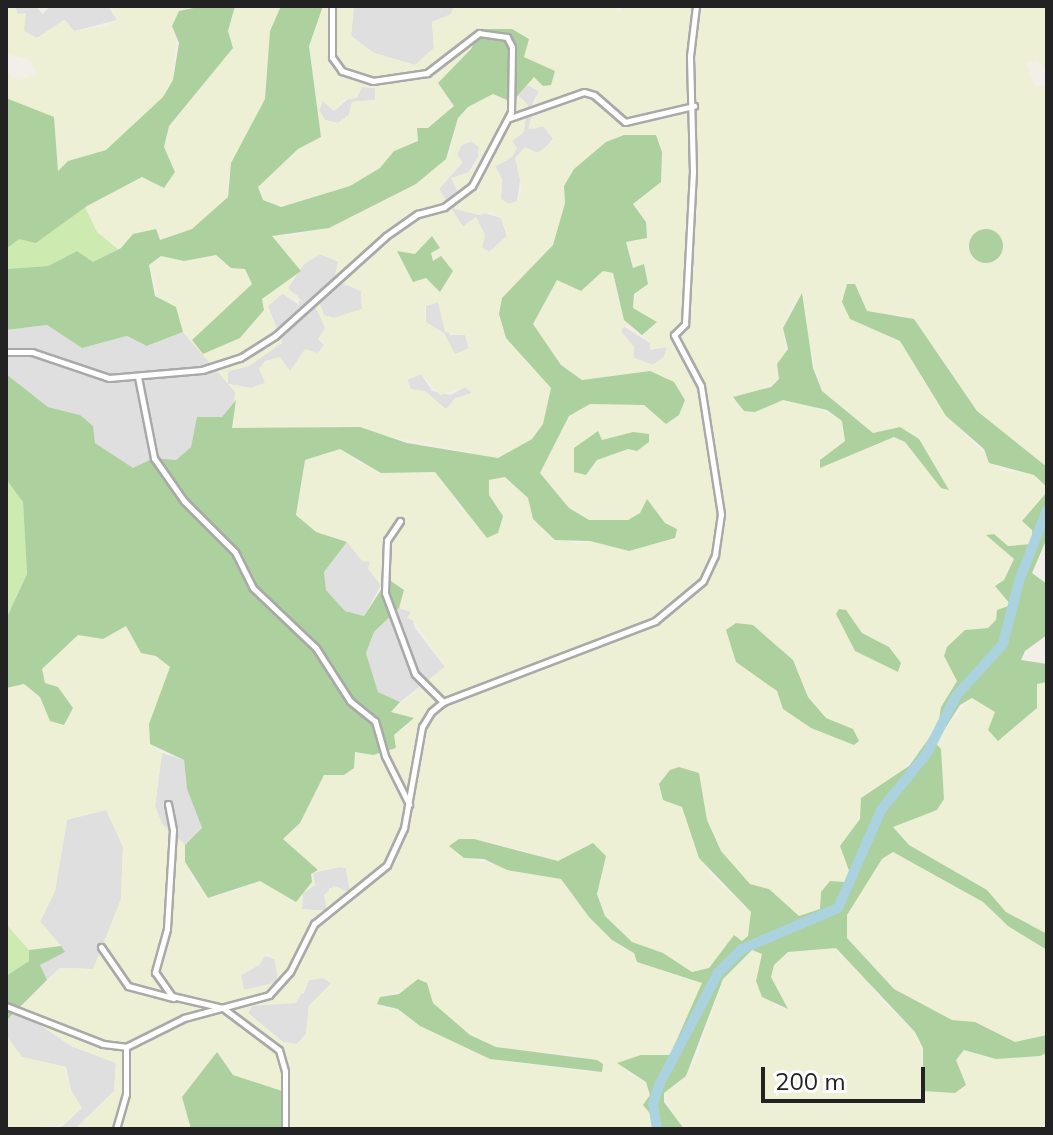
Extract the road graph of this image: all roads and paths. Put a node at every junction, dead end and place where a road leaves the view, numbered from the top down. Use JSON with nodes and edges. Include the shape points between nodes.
{"nodes":[{"id":1,"x":332,"y":6,"type":"edge"},
{"id":2,"x":696,"y":6,"type":"edge"},
{"id":3,"x":512,"y":105,"type":"junction"},
{"id":4,"x":694,"y":106,"type":"junction"},
{"id":5,"x":524,"y":112,"type":"junction"},
{"id":6,"x":509,"y":119,"type":"junction"},
{"id":7,"x":6,"y":352,"type":"edge"},
{"id":8,"x":138,"y":377,"type":"junction"},
{"id":9,"x":400,"y":521,"type":"dead end"},
{"id":10,"x":443,"y":702,"type":"junction"},
{"id":11,"x":168,"y":804,"type":"dead end"},
{"id":12,"x":409,"y":804,"type":"junction"},
{"id":13,"x":101,"y":947,"type":"dead end"},
{"id":14,"x":176,"y":998,"type":"junction"},
{"id":15,"x":6,"y":1006,"type":"edge"},
{"id":16,"x":223,"y":1008,"type":"junction"},
{"id":17,"x":126,"y":1047,"type":"junction"},
{"id":18,"x":116,"y":1129,"type":"edge"},
{"id":19,"x":285,"y":1129,"type":"edge"}],
"edges":[{"from":1,"to":3,"type":"street","via":[[332,57],[342,71],[373,81],[417,78],[472,36],[500,33],[512,47]]},
{"from":2,"to":4,"type":"street","via":[[690,56]]},
{"from":3,"to":5,"type":"street"},
{"from":3,"to":6,"type":"street"},
{"from":4,"to":5,"type":"street","via":[[625,122],[584,92]]},
{"from":4,"to":10,"type":"street","via":[[685,324],[674,335],[697,376],[713,449],[721,514],[711,567],[692,594],[655,621]]},
{"from":5,"to":6,"type":"street"},
{"from":6,"to":8,"type":"street","via":[[472,186],[444,207],[418,214],[386,236],[259,347],[202,370]]},
{"from":7,"to":8,"type":"street","via":[[32,352],[103,378]]},
{"from":8,"to":12,"type":"street","via":[[154,458],[184,501],[235,552],[253,588],[316,648],[350,701],[375,721],[385,756]]},
{"from":9,"to":10,"type":"street","via":[[387,540],[385,593],[415,674]]},
{"from":10,"to":12,"type":"street","via":[[422,727]]},
{"from":11,"to":14,"type":"street","via":[[173,830],[167,929],[154,967]]},
{"from":12,"to":16,"type":"street","via":[[387,865],[314,924],[275,991]]},
{"from":13,"to":14,"type":"street","via":[[128,986]]},
{"from":14,"to":16,"type":"street"},
{"from":15,"to":17,"type":"street","via":[[103,1044]]},
{"from":16,"to":17,"type":"street","via":[[184,1018]]},
{"from":16,"to":19,"type":"street","via":[[266,1038],[282,1057]]},
{"from":17,"to":18,"type":"street","via":[[126,1094]]}]}
